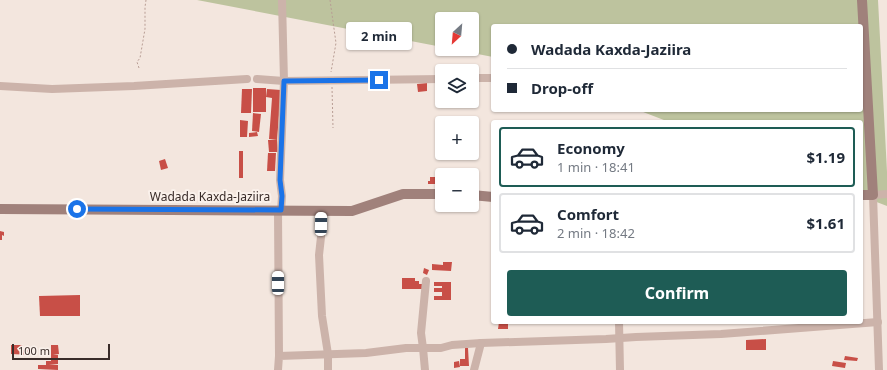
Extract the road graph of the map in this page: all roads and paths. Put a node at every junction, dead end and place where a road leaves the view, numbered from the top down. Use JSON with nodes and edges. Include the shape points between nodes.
{"nodes":[{"id":1,"x":146,"y":0,"type":"edge"},
{"id":2,"x":282,"y":0,"type":"edge"},
{"id":3,"x":330,"y":0,"type":"edge"},
{"id":4,"x":862,"y":0,"type":"edge"},
{"id":5,"x":862,"y":24,"type":"edge"},
{"id":6,"x":139,"y":68,"type":"dead end"},
{"id":7,"x":863,"y":71,"type":"edge"},
{"id":8,"x":479,"y":78,"type":"edge"},
{"id":9,"x":491,"y":78,"type":"edge"},
{"id":10,"x":247,"y":79,"type":"dead end"},
{"id":11,"x":257,"y":79,"type":"dead end"},
{"id":12,"x":435,"y":79,"type":"edge"},
{"id":13,"x":284,"y":81,"type":"junction"},
{"id":14,"x":332,"y":81,"type":"junction"},
{"id":15,"x":0,"y":86,"type":"edge"},
{"id":16,"x":333,"y":128,"type":"dead end"},
{"id":17,"x":435,"y":194,"type":"edge"},
{"id":18,"x":887,"y":194,"type":"edge"},
{"id":19,"x":863,"y":195,"type":"edge"},
{"id":20,"x":873,"y":195,"type":"junction"},
{"id":21,"x":479,"y":196,"type":"edge"},
{"id":22,"x":491,"y":197,"type":"edge"},
{"id":23,"x":0,"y":209,"type":"edge"},
{"id":24,"x":279,"y":211,"type":"junction"},
{"id":25,"x":321,"y":211,"type":"junction"},
{"id":26,"x":426,"y":281,"type":"dead end"},
{"id":27,"x":878,"y":322,"type":"junction"},
{"id":28,"x":863,"y":323,"type":"edge"},
{"id":29,"x":619,"y":324,"type":"edge"},
{"id":30,"x":852,"y":324,"type":"edge"},
{"id":31,"x":619,"y":338,"type":"junction"},
{"id":32,"x":481,"y":343,"type":"junction"},
{"id":33,"x":423,"y":348,"type":"junction"},
{"id":34,"x":328,"y":354,"type":"junction"},
{"id":35,"x":279,"y":356,"type":"junction"},
{"id":36,"x":278,"y":370,"type":"edge"},
{"id":37,"x":328,"y":370,"type":"edge"},
{"id":38,"x":425,"y":370,"type":"edge"},
{"id":39,"x":474,"y":370,"type":"edge"},
{"id":40,"x":620,"y":370,"type":"edge"},
{"id":41,"x":879,"y":370,"type":"edge"}],
"edges":[{"from":1,"to":6,"type":"path","via":[[145,28],[140,58],[137,62]]},
{"from":2,"to":13,"type":"street"},
{"from":3,"to":14,"type":"path","via":[[336,43],[331,70]]},
{"from":4,"to":5,"type":"street"},
{"from":7,"to":20,"type":"street"},
{"from":8,"to":9,"type":"street"},
{"from":10,"to":15,"type":"street","via":[[52,89]]},
{"from":11,"to":13,"type":"street"},
{"from":12,"to":14,"type":"street"},
{"from":13,"to":14,"type":"street"},
{"from":13,"to":24,"type":"street","via":[[280,180],[282,196]]},
{"from":14,"to":16,"type":"path"},
{"from":17,"to":25,"type":"street","name":"Wadada Kaxda-Jaziira","via":[[403,194],[352,211]]},
{"from":18,"to":20,"type":"street"},
{"from":19,"to":20,"type":"street"},
{"from":20,"to":27,"type":"street"},
{"from":21,"to":22,"type":"street"},
{"from":23,"to":24,"type":"street","name":"Wadada Kaxda-Jaziira"},
{"from":24,"to":25,"type":"street","name":"Wadada Kaxda-Jaziira"},
{"from":24,"to":35,"type":"street"},
{"from":25,"to":34,"type":"street","via":[[321,308]]},
{"from":26,"to":33,"type":"street","via":[[421,333]]},
{"from":27,"to":28,"type":"street"},
{"from":27,"to":41,"type":"street"},
{"from":29,"to":31,"type":"street"},
{"from":30,"to":31,"type":"street","via":[[721,334]]},
{"from":31,"to":32,"type":"street"},
{"from":31,"to":40,"type":"street"},
{"from":32,"to":33,"type":"street"},
{"from":32,"to":39,"type":"street"},
{"from":33,"to":34,"type":"street"},
{"from":33,"to":38,"type":"street"},
{"from":34,"to":35,"type":"street"},
{"from":34,"to":37,"type":"street"},
{"from":35,"to":36,"type":"street"}]}
